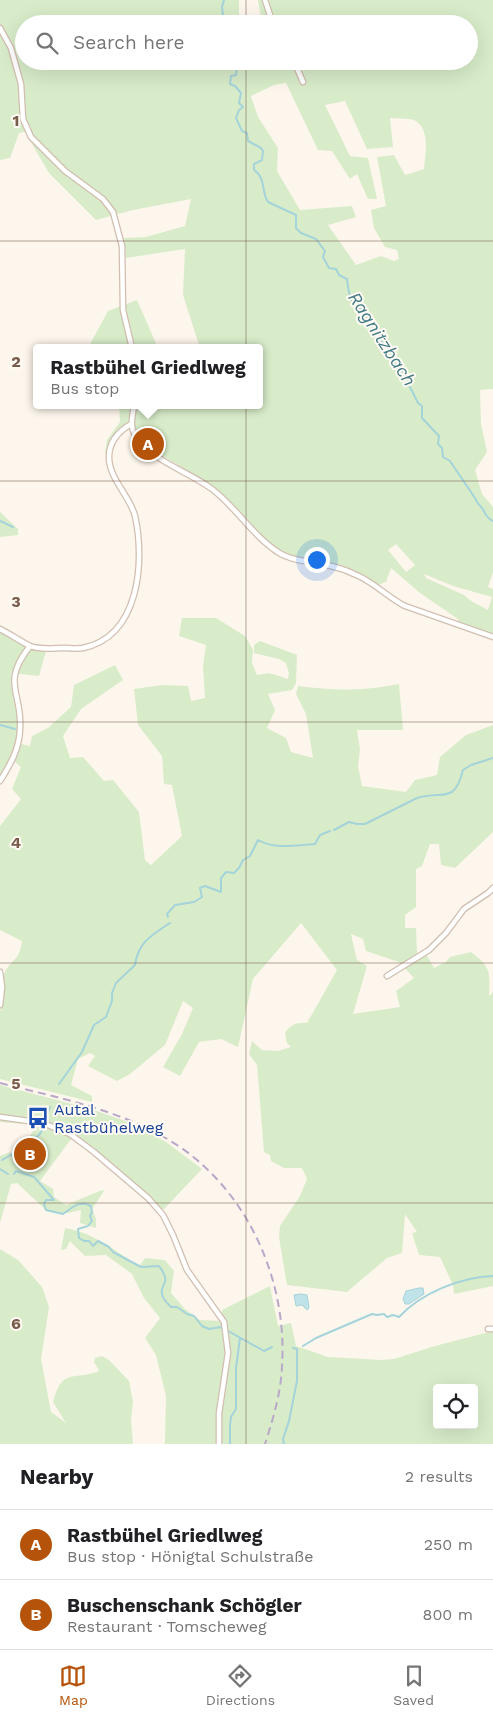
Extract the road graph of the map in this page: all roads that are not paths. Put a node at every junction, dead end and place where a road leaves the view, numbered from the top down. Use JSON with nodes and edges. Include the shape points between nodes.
{"nodes":[{"id":1,"x":265,"y":0,"type":"edge"},
{"id":2,"x":270,"y":15,"type":"edge"},
{"id":3,"x":0,"y":28,"type":"edge"},
{"id":4,"x":15,"y":64,"type":"edge"},
{"id":5,"x":16,"y":70,"type":"edge"},
{"id":6,"x":298,"y":70,"type":"edge"},
{"id":7,"x":303,"y":82,"type":"dead end"},
{"id":8,"x":131,"y":344,"type":"edge"},
{"id":9,"x":133,"y":409,"type":"edge"},
{"id":10,"x":131,"y":424,"type":"junction"},
{"id":11,"x":0,"y":629,"type":"edge"},
{"id":12,"x":493,"y":637,"type":"edge"},
{"id":13,"x":30,"y":646,"type":"junction"},
{"id":14,"x":0,"y":781,"type":"edge"},
{"id":15,"x":493,"y":888,"type":"edge"},
{"id":16,"x":0,"y":972,"type":"edge"},
{"id":17,"x":387,"y":976,"type":"dead end"},
{"id":18,"x":0,"y":1005,"type":"edge"},
{"id":19,"x":0,"y":1117,"type":"edge"},
{"id":20,"x":219,"y":1444,"type":"edge"}],
"edges":[{"from":1,"to":2,"type":"street"},
{"from":3,"to":4,"type":"street"},
{"from":5,"to":8,"type":"street","via":[[24,119],[31,137],[65,171],[103,199],[113,212],[122,246],[123,310]]},
{"from":6,"to":7,"type":"street"},
{"from":9,"to":10,"type":"street"},
{"from":10,"to":12,"type":"street","via":[[134,434],[151,453],[211,488],[279,553],[354,574],[405,606]]},
{"from":10,"to":13,"type":"street","via":[[112,442],[109,455],[111,467],[136,523],[138,578],[130,607],[118,626],[92,645],[82,648]]},
{"from":11,"to":13,"type":"street"},
{"from":13,"to":14,"type":"street","via":[[18,660],[13,674],[21,728],[18,748]]},
{"from":15,"to":17,"type":"street","via":[[464,909],[429,950]]},
{"from":16,"to":18,"type":"street"},
{"from":19,"to":20,"type":"street","via":[[43,1122],[70,1134],[148,1198],[163,1215],[187,1270],[224,1322],[228,1353],[219,1413]]}]}
